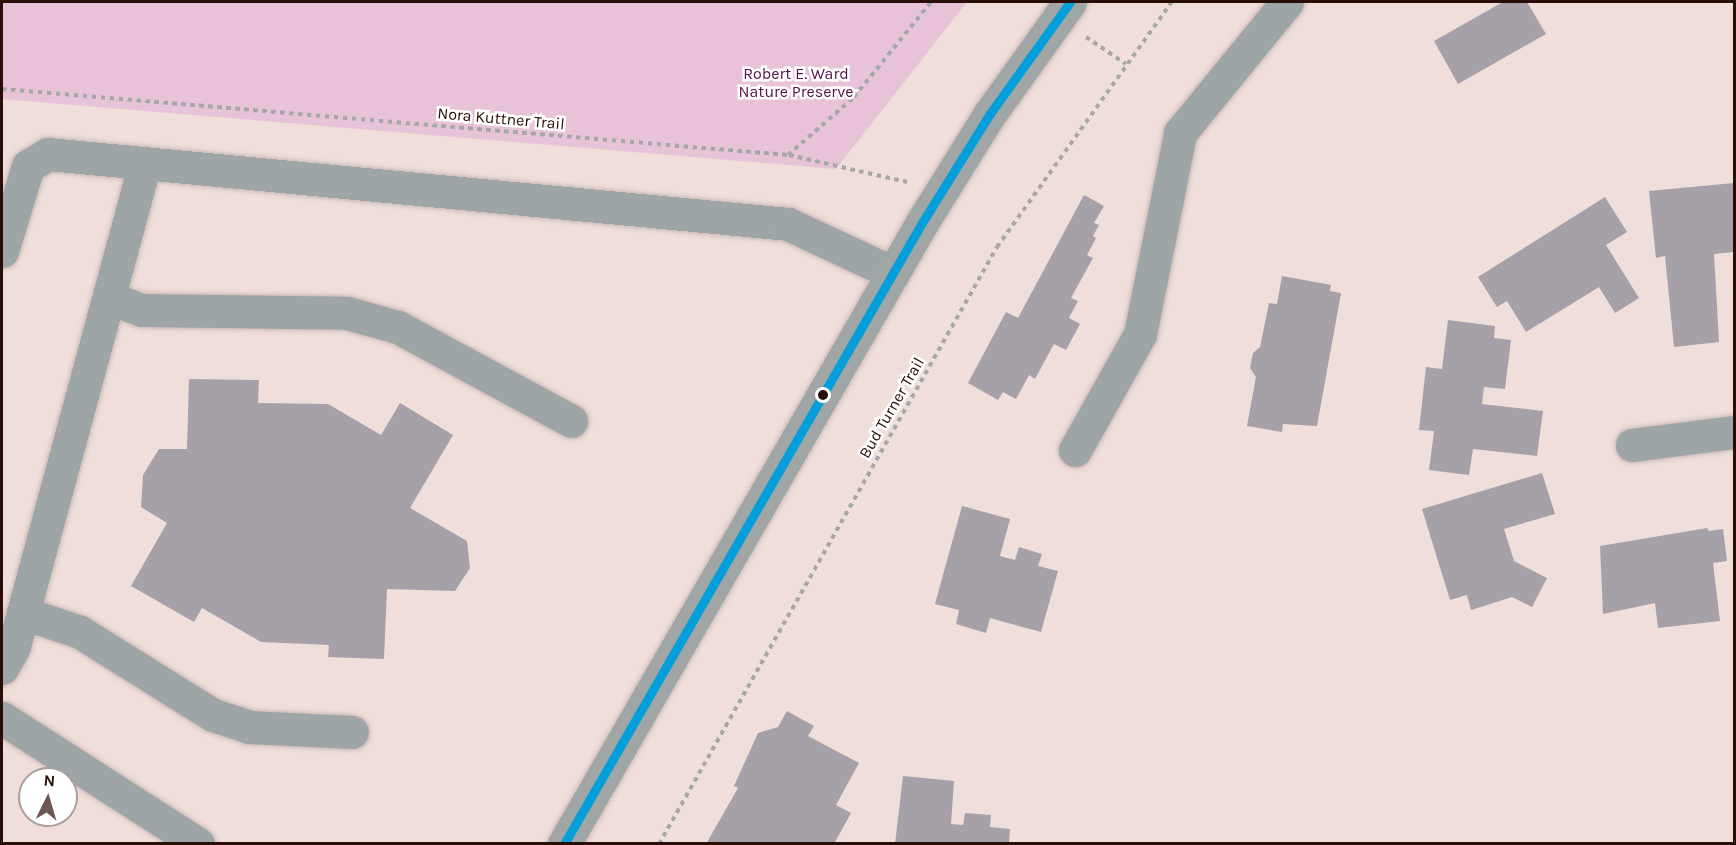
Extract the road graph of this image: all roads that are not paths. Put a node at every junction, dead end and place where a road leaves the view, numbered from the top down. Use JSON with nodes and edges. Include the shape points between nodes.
{"nodes":[{"id":1,"x":1070,"y":2,"type":"edge"},
{"id":2,"x":1287,"y":2,"type":"edge"},
{"id":3,"x":145,"y":163,"type":"junction"},
{"id":4,"x":2,"y":250,"type":"edge"},
{"id":5,"x":893,"y":273,"type":"junction"},
{"id":6,"x":109,"y":298,"type":"junction"},
{"id":7,"x":571,"y":421,"type":"dead end"},
{"id":8,"x":1734,"y":432,"type":"edge"},
{"id":9,"x":1632,"y":445,"type":"dead end"},
{"id":10,"x":1075,"y":450,"type":"dead end"},
{"id":11,"x":23,"y":613,"type":"junction"},
{"id":12,"x":2,"y":668,"type":"edge"},
{"id":13,"x":2,"y":718,"type":"edge"},
{"id":14,"x":352,"y":732,"type":"dead end"},
{"id":15,"x":198,"y":843,"type":"edge"},
{"id":16,"x":564,"y":843,"type":"edge"}],
"edges":[{"from":1,"to":5,"type":"main road","via":[[989,115]]},
{"from":2,"to":10,"type":"street","via":[[1180,133],[1140,334]]},
{"from":3,"to":4,"type":"street","via":[[48,154],[28,166]]},
{"from":3,"to":5,"type":"street","via":[[788,224]]},
{"from":3,"to":6,"type":"street"},
{"from":5,"to":16,"type":"main road"},
{"from":6,"to":7,"type":"street","via":[[142,310],[347,313],[398,327]]},
{"from":6,"to":11,"type":"street"},
{"from":8,"to":9,"type":"street"},
{"from":11,"to":12,"type":"street","via":[[14,646]]},
{"from":11,"to":14,"type":"street","via":[[80,632],[213,715],[249,727]]},
{"from":13,"to":15,"type":"street"}]}
